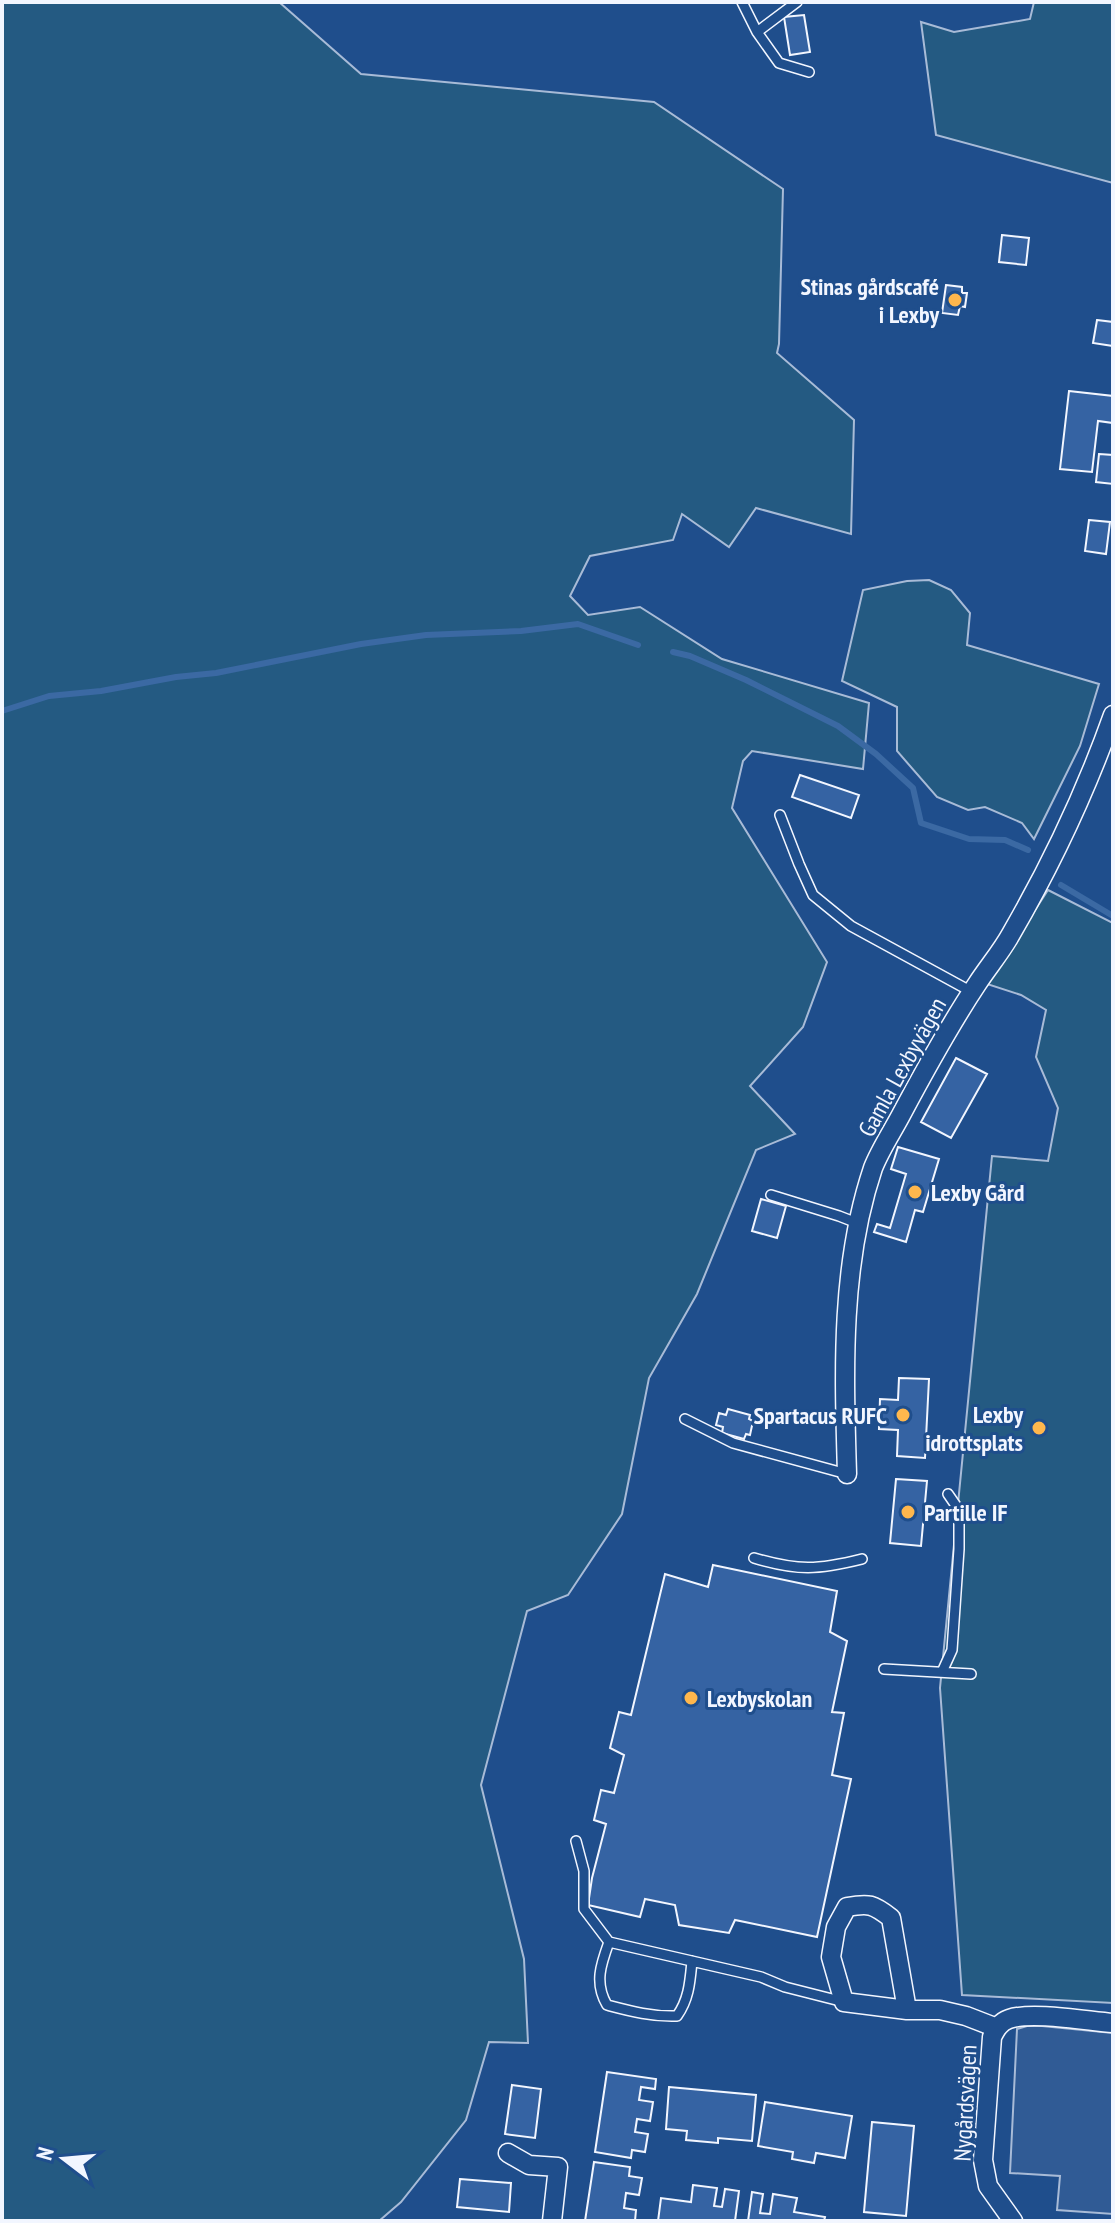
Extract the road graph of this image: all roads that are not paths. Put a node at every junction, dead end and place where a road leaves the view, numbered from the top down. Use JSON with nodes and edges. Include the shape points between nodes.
{"nodes":[{"id":1,"x":742,"y":2,"type":"edge"},
{"id":2,"x":797,"y":2,"type":"edge"},
{"id":3,"x":757,"y":32,"type":"junction"},
{"id":4,"x":809,"y":72,"type":"dead end"},
{"id":5,"x":1113,"y":715,"type":"edge"},
{"id":6,"x":780,"y":815,"type":"dead end"},
{"id":7,"x":972,"y":992,"type":"junction"},
{"id":8,"x":771,"y":1195,"type":"dead end"},
{"id":9,"x":857,"y":1223,"type":"junction"},
{"id":10,"x":685,"y":1419,"type":"dead end"},
{"id":11,"x":847,"y":1474,"type":"joint"},
{"id":12,"x":948,"y":1494,"type":"dead end"},
{"id":13,"x":754,"y":1558,"type":"dead end"},
{"id":14,"x":862,"y":1559,"type":"dead end"},
{"id":15,"x":884,"y":1669,"type":"dead end"},
{"id":16,"x":942,"y":1672,"type":"junction"},
{"id":17,"x":971,"y":1674,"type":"dead end"},
{"id":18,"x":576,"y":1841,"type":"dead end"},
{"id":19,"x":609,"y":1942,"type":"junction"},
{"id":20,"x":692,"y":1961,"type":"junction"},
{"id":21,"x":844,"y":2002,"type":"junction"},
{"id":22,"x":907,"y":2010,"type":"junction"},
{"id":23,"x":1113,"y":2023,"type":"edge"},
{"id":24,"x":997,"y":2028,"type":"junction"},
{"id":25,"x":508,"y":2153,"type":"dead end"},
{"id":26,"x":552,"y":2221,"type":"edge"},
{"id":27,"x":1013,"y":2221,"type":"edge"}],
"edges":[{"from":1,"to":3,"type":"lane"},
{"from":2,"to":3,"type":"lane"},
{"from":3,"to":4,"type":"lane","via":[[779,63]]},
{"from":5,"to":7,"type":"street","name":"Gamla Lexbyvägen","via":[[1061,840],[1010,936]]},
{"from":6,"to":7,"type":"lane","via":[[813,895],[851,926]]},
{"from":7,"to":9,"type":"street","name":"Gamla Lexbyvägen","via":[[875,1165]]},
{"from":8,"to":9,"type":"lane"},
{"from":9,"to":11,"type":"street","name":"Gamla Lexbyvägen","via":[[844,1378]]},
{"from":10,"to":11,"type":"lane","via":[[733,1443]]},
{"from":12,"to":16,"type":"lane","via":[[959,1510],[959,1549],[952,1650]]},
{"from":13,"to":14,"type":"lane","via":[[784,1567],[816,1568]]},
{"from":15,"to":16,"type":"lane"},
{"from":16,"to":17,"type":"lane"},
{"from":18,"to":19,"type":"lane","via":[[584,1871],[584,1909]]},
{"from":19,"to":20,"type":"lane"},
{"from":19,"to":20,"type":"lane","via":[[600,1966],[600,1994],[607,2005],[629,2011],[677,2016],[685,2005]]},
{"from":20,"to":21,"type":"lane"},
{"from":21,"to":22,"type":"street","name":"Nygårdsvägen"},
{"from":21,"to":22,"type":"street","via":[[831,1957],[836,1927],[847,1907],[867,1903],[891,1918]]},
{"from":22,"to":24,"type":"street","name":"Nygårdsvägen","via":[[940,2010]]},
{"from":23,"to":24,"type":"street","name":"Nygårdsvägen","via":[[1028,2017],[1011,2018]]},
{"from":24,"to":27,"type":"street","name":"Nygårdsvägen","via":[[992,2037],[983,2160],[988,2186]]},
{"from":25,"to":26,"type":"street","via":[[529,2165],[558,2167]]}]}
